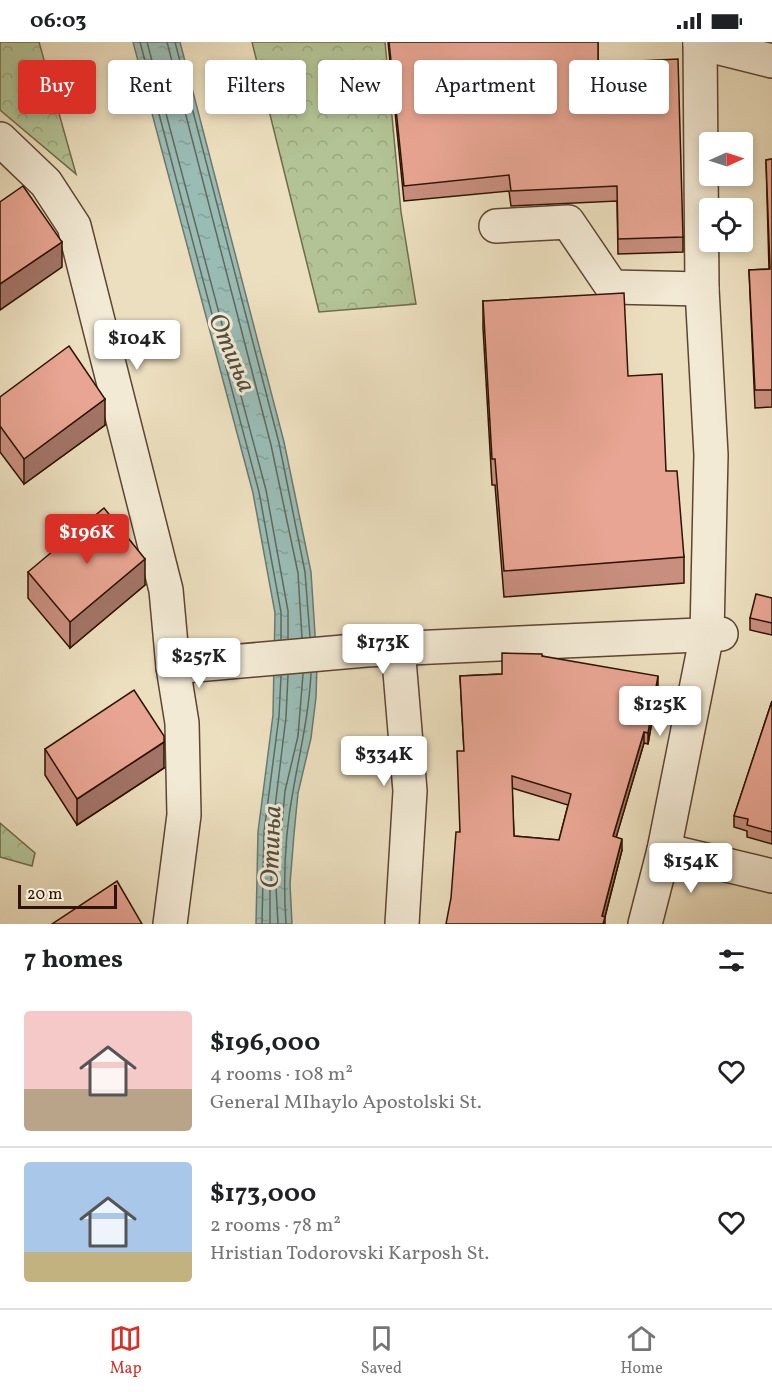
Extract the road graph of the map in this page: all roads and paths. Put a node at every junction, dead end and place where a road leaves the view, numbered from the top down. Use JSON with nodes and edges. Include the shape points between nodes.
{"nodes":[{"id":1,"x":709,"y":50,"type":"edge"},
{"id":2,"x":772,"y":61,"type":"edge"},
{"id":3,"x":772,"y":76,"type":"edge"},
{"id":4,"x":716,"y":132,"type":"edge"},
{"id":5,"x":0,"y":139,"type":"edge"},
{"id":6,"x":496,"y":226,"type":"dead end"},
{"id":7,"x":717,"y":252,"type":"edge"},
{"id":8,"x":702,"y":289,"type":"junction"},
{"id":9,"x":714,"y":626,"type":"junction"},
{"id":10,"x":376,"y":645,"type":"junction"},
{"id":11,"x":172,"y":659,"type":"junction"},
{"id":12,"x":670,"y":851,"type":"junction"},
{"id":13,"x":772,"y":876,"type":"edge"},
{"id":14,"x":170,"y":924,"type":"edge"},
{"id":15,"x":402,"y":924,"type":"edge"},
{"id":16,"x":645,"y":924,"type":"edge"},
{"id":17,"x":658,"y":924,"type":"edge"}],
"edges":[{"from":1,"to":2,"type":"street"},
{"from":1,"to":3,"type":"street"},
{"from":1,"to":4,"type":"street"},
{"from":1,"to":8,"type":"street"},
{"from":5,"to":11,"type":"street","via":[[46,183],[74,226],[166,590]]},
{"from":6,"to":8,"type":"street","via":[[568,222],[612,287]]},
{"from":7,"to":9,"type":"street","via":[[727,543]]},
{"from":8,"to":9,"type":"street","via":[[711,455]]},
{"from":9,"to":10,"type":"street"},
{"from":9,"to":12,"type":"street"},
{"from":10,"to":11,"type":"street"},
{"from":10,"to":15,"type":"street","via":[[410,791]]},
{"from":11,"to":14,"type":"street","via":[[182,723],[184,815]]},
{"from":12,"to":13,"type":"street"},
{"from":12,"to":16,"type":"street"},
{"from":12,"to":17,"type":"street"}]}
